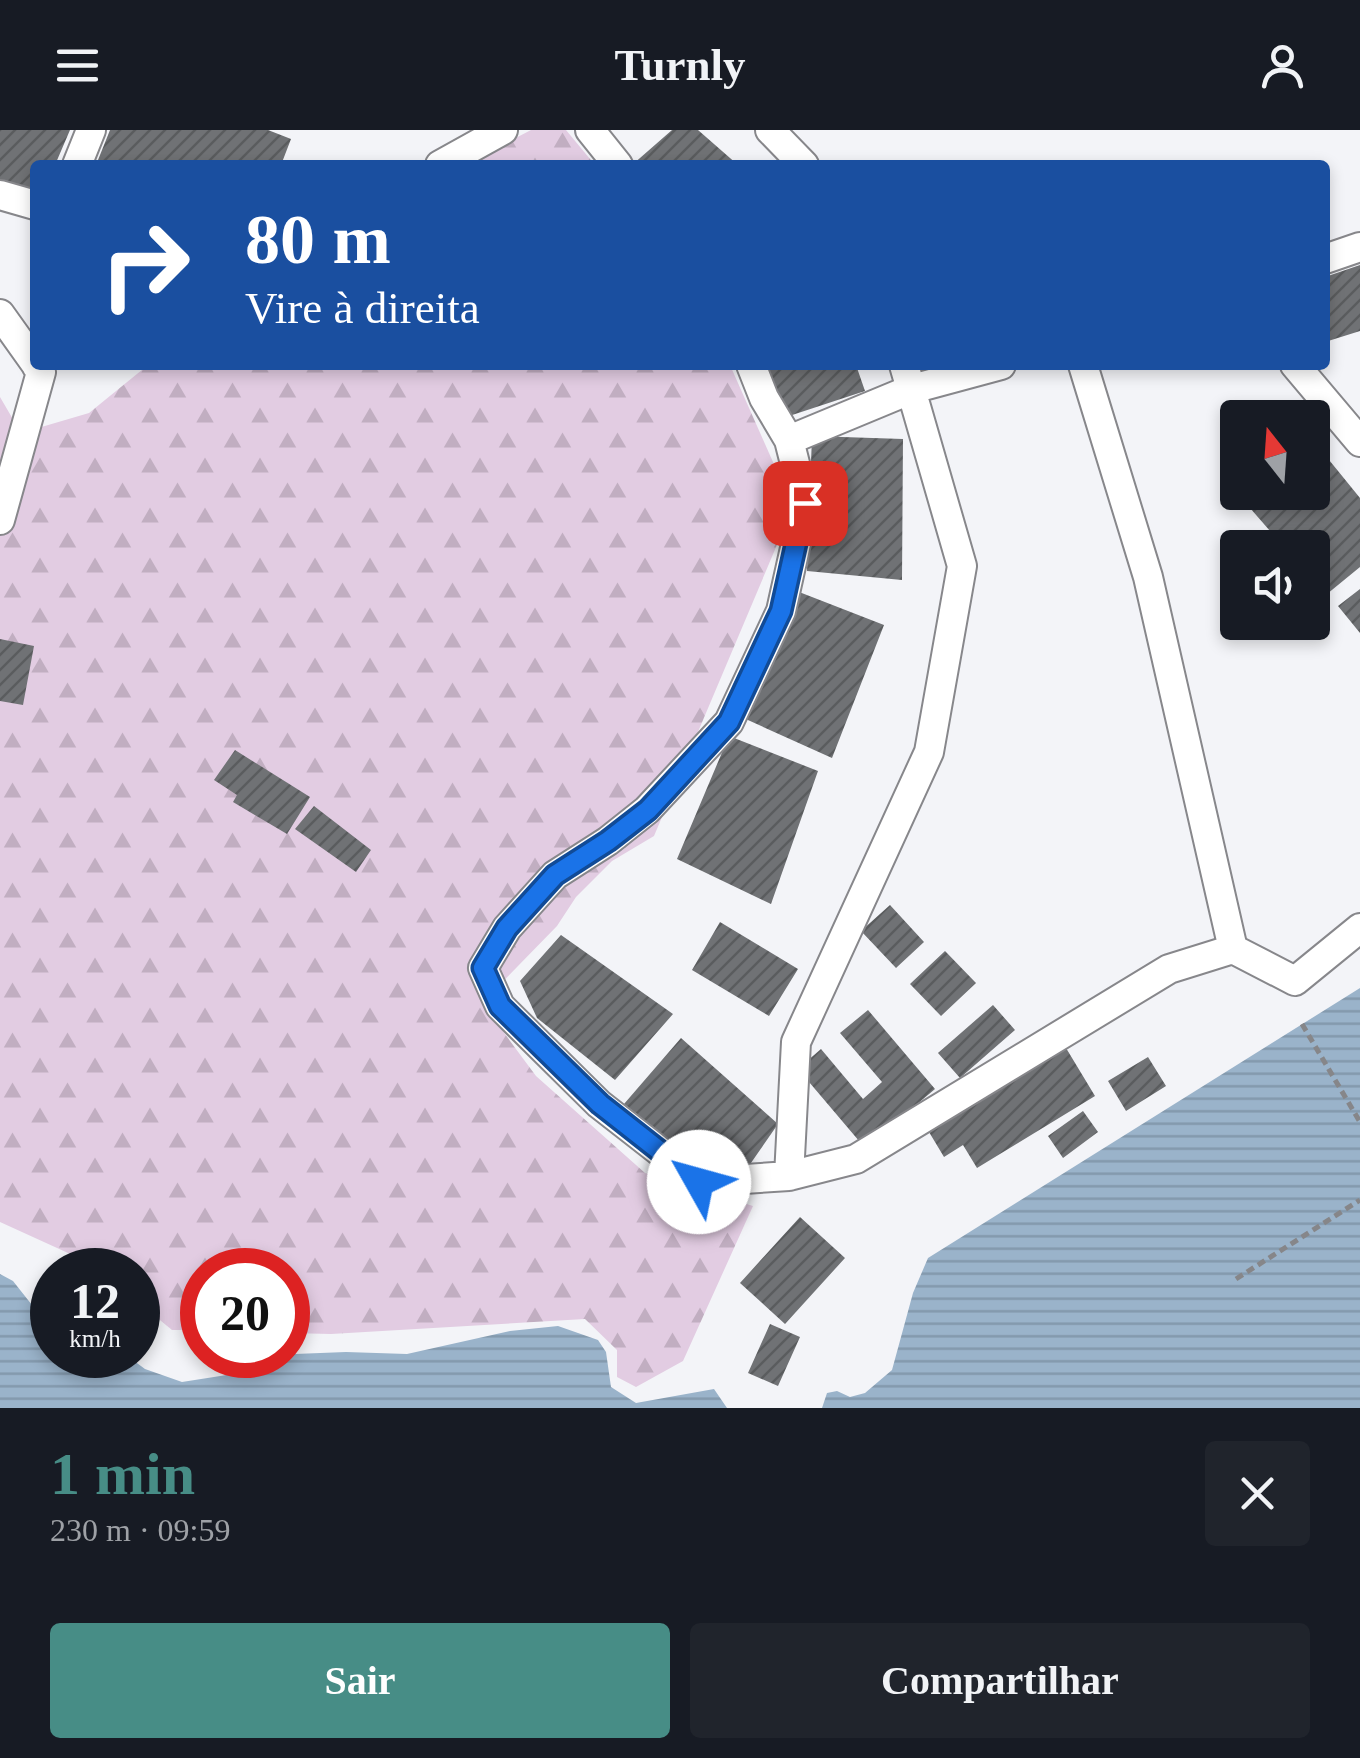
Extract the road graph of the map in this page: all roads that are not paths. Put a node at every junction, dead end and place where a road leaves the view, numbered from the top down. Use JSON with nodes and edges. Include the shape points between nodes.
{"nodes":[{"id":1,"x":91,"y":130,"type":"edge"},
{"id":2,"x":504,"y":130,"type":"edge"},
{"id":3,"x":590,"y":130,"type":"edge"},
{"id":4,"x":770,"y":130,"type":"edge"},
{"id":5,"x":79,"y":160,"type":"edge"},
{"id":6,"x":449,"y":160,"type":"edge"},
{"id":7,"x":614,"y":160,"type":"edge"},
{"id":8,"x":799,"y":160,"type":"edge"},
{"id":9,"x":0,"y":195,"type":"edge"},
{"id":10,"x":30,"y":203,"type":"edge"},
{"id":11,"x":1360,"y":246,"type":"edge"},
{"id":12,"x":1330,"y":256,"type":"edge"},
{"id":13,"x":0,"y":314,"type":"edge"},
{"id":14,"x":30,"y":349,"type":"edge"},
{"id":15,"x":44,"y":370,"type":"edge"},
{"id":16,"x":752,"y":370,"type":"edge"},
{"id":17,"x":962,"y":370,"type":"edge"},
{"id":18,"x":1085,"y":370,"type":"edge"},
{"id":19,"x":1299,"y":370,"type":"edge"},
{"id":20,"x":908,"y":377,"type":"edge"},
{"id":21,"x":790,"y":440,"type":"junction"},
{"id":22,"x":1360,"y":442,"type":"edge"},
{"id":23,"x":0,"y":520,"type":"edge"},
{"id":24,"x":1360,"y":928,"type":"edge"},
{"id":25,"x":1233,"y":949,"type":"junction"},
{"id":26,"x":789,"y":1176,"type":"junction"}],
"edges":[{"from":1,"to":5,"type":"lane"},
{"from":2,"to":6,"type":"lane"},
{"from":3,"to":7,"type":"lane"},
{"from":4,"to":8,"type":"lane"},
{"from":9,"to":10,"type":"lane"},
{"from":11,"to":12,"type":"lane"},
{"from":13,"to":14,"type":"lane"},
{"from":15,"to":23,"type":"lane"},
{"from":16,"to":21,"type":"lane"},
{"from":17,"to":20,"type":"lane"},
{"from":18,"to":25,"type":"lane","via":[[1148,577]]},
{"from":19,"to":22,"type":"lane"},
{"from":20,"to":21,"type":"lane"},
{"from":20,"to":26,"type":"lane","via":[[962,566],[929,752],[796,1042]]},
{"from":21,"to":26,"type":"lane","via":[[805,503],[781,611],[729,722],[648,810],[555,875],[507,928],[483,968],[500,1006],[600,1104],[699,1182]]},
{"from":24,"to":25,"type":"lane","via":[[1295,981]]},
{"from":25,"to":26,"type":"lane","via":[[1169,969],[856,1159]]}]}
